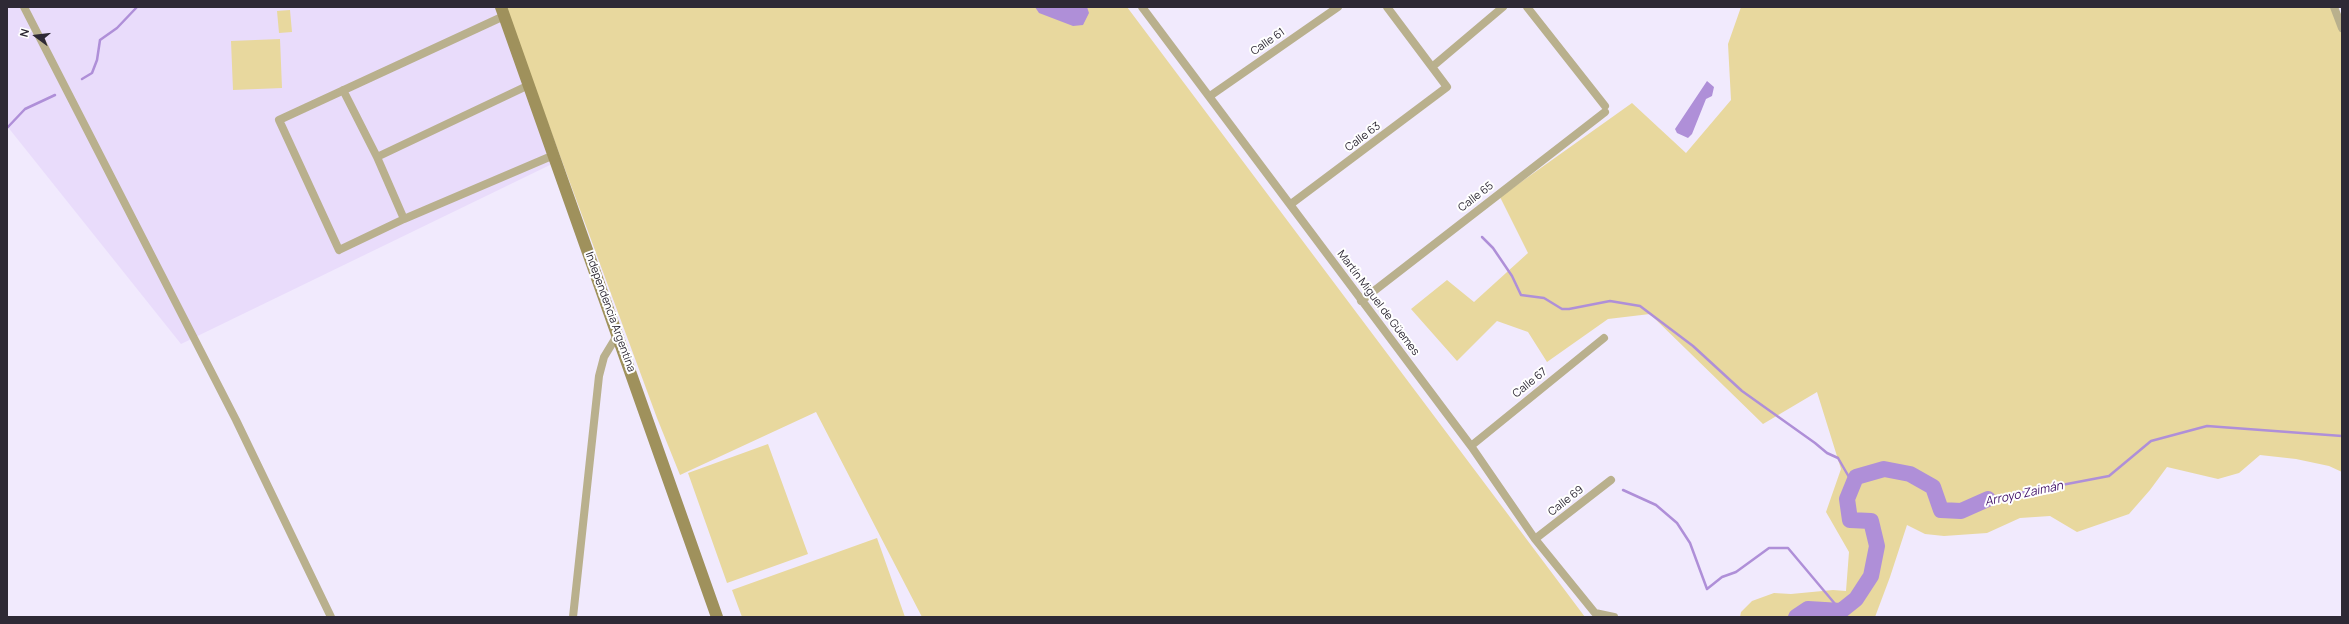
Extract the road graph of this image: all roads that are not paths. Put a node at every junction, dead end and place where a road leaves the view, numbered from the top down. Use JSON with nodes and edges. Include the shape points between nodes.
{"nodes":[{"id":1,"x":24,"y":7,"type":"edge"},
{"id":2,"x":1142,"y":7,"type":"edge"},
{"id":3,"x":1338,"y":7,"type":"edge"},
{"id":4,"x":1387,"y":7,"type":"edge"},
{"id":5,"x":1503,"y":7,"type":"edge"},
{"id":6,"x":1527,"y":7,"type":"edge"},
{"id":7,"x":2334,"y":7,"type":"edge"},
{"id":8,"x":502,"y":11,"type":"edge"},
{"id":9,"x":2342,"y":28,"type":"edge"},
{"id":10,"x":1432,"y":67,"type":"junction"},
{"id":11,"x":529,"y":85,"type":"junction"},
{"id":12,"x":343,"y":90,"type":"junction"},
{"id":13,"x":1210,"y":96,"type":"junction"},
{"id":14,"x":554,"y":155,"type":"junction"},
{"id":15,"x":377,"y":157,"type":"junction"},
{"id":16,"x":1291,"y":204,"type":"junction"},
{"id":17,"x":404,"y":218,"type":"junction"},
{"id":18,"x":1361,"y":301,"type":"junction"},
{"id":19,"x":618,"y":334,"type":"junction"},
{"id":20,"x":1604,"y":338,"type":"dead end"},
{"id":21,"x":1470,"y":446,"type":"junction"},
{"id":22,"x":1611,"y":480,"type":"dead end"},
{"id":23,"x":1534,"y":539,"type":"junction"},
{"id":24,"x":331,"y":617,"type":"edge"},
{"id":25,"x":573,"y":617,"type":"edge"},
{"id":26,"x":717,"y":617,"type":"edge"},
{"id":27,"x":1614,"y":617,"type":"edge"}],
"edges":[{"from":1,"to":24,"type":"street","via":[[236,420]]},
{"from":2,"to":13,"type":"street","name":"Martín Miguel de Güemes"},
{"from":3,"to":13,"type":"street","name":"Calle 61"},
{"from":4,"to":10,"type":"street"},
{"from":5,"to":10,"type":"street"},
{"from":6,"to":18,"type":"street","name":"Calle 65","via":[[1605,109]]},
{"from":7,"to":9,"type":"street"},
{"from":8,"to":11,"type":"main road","name":"Independencia Argentina"},
{"from":8,"to":12,"type":"street"},
{"from":10,"to":16,"type":"street","name":"Calle 63","via":[[1447,88]]},
{"from":11,"to":14,"type":"main road","name":"Independencia Argentina"},
{"from":11,"to":15,"type":"street"},
{"from":12,"to":15,"type":"street"},
{"from":12,"to":17,"type":"street","via":[[279,120],[339,250]]},
{"from":13,"to":16,"type":"street","name":"Martín Miguel de Güemes"},
{"from":14,"to":17,"type":"street"},
{"from":14,"to":19,"type":"main road","name":"Independencia Argentina"},
{"from":15,"to":17,"type":"street"},
{"from":16,"to":18,"type":"street","name":"Martín Miguel de Güemes"},
{"from":18,"to":21,"type":"street","name":"Martín Miguel de Güemes"},
{"from":19,"to":25,"type":"street","via":[[604,357],[599,376]]},
{"from":19,"to":26,"type":"main road","name":"Independencia Argentina"},
{"from":20,"to":21,"type":"street","name":"Calle 67"},
{"from":21,"to":23,"type":"street","name":"Martín Miguel de Güemes"},
{"from":22,"to":23,"type":"street","name":"Calle 69"},
{"from":23,"to":27,"type":"street","name":"Martín Miguel de Güemes","via":[[1596,612]]}]}
